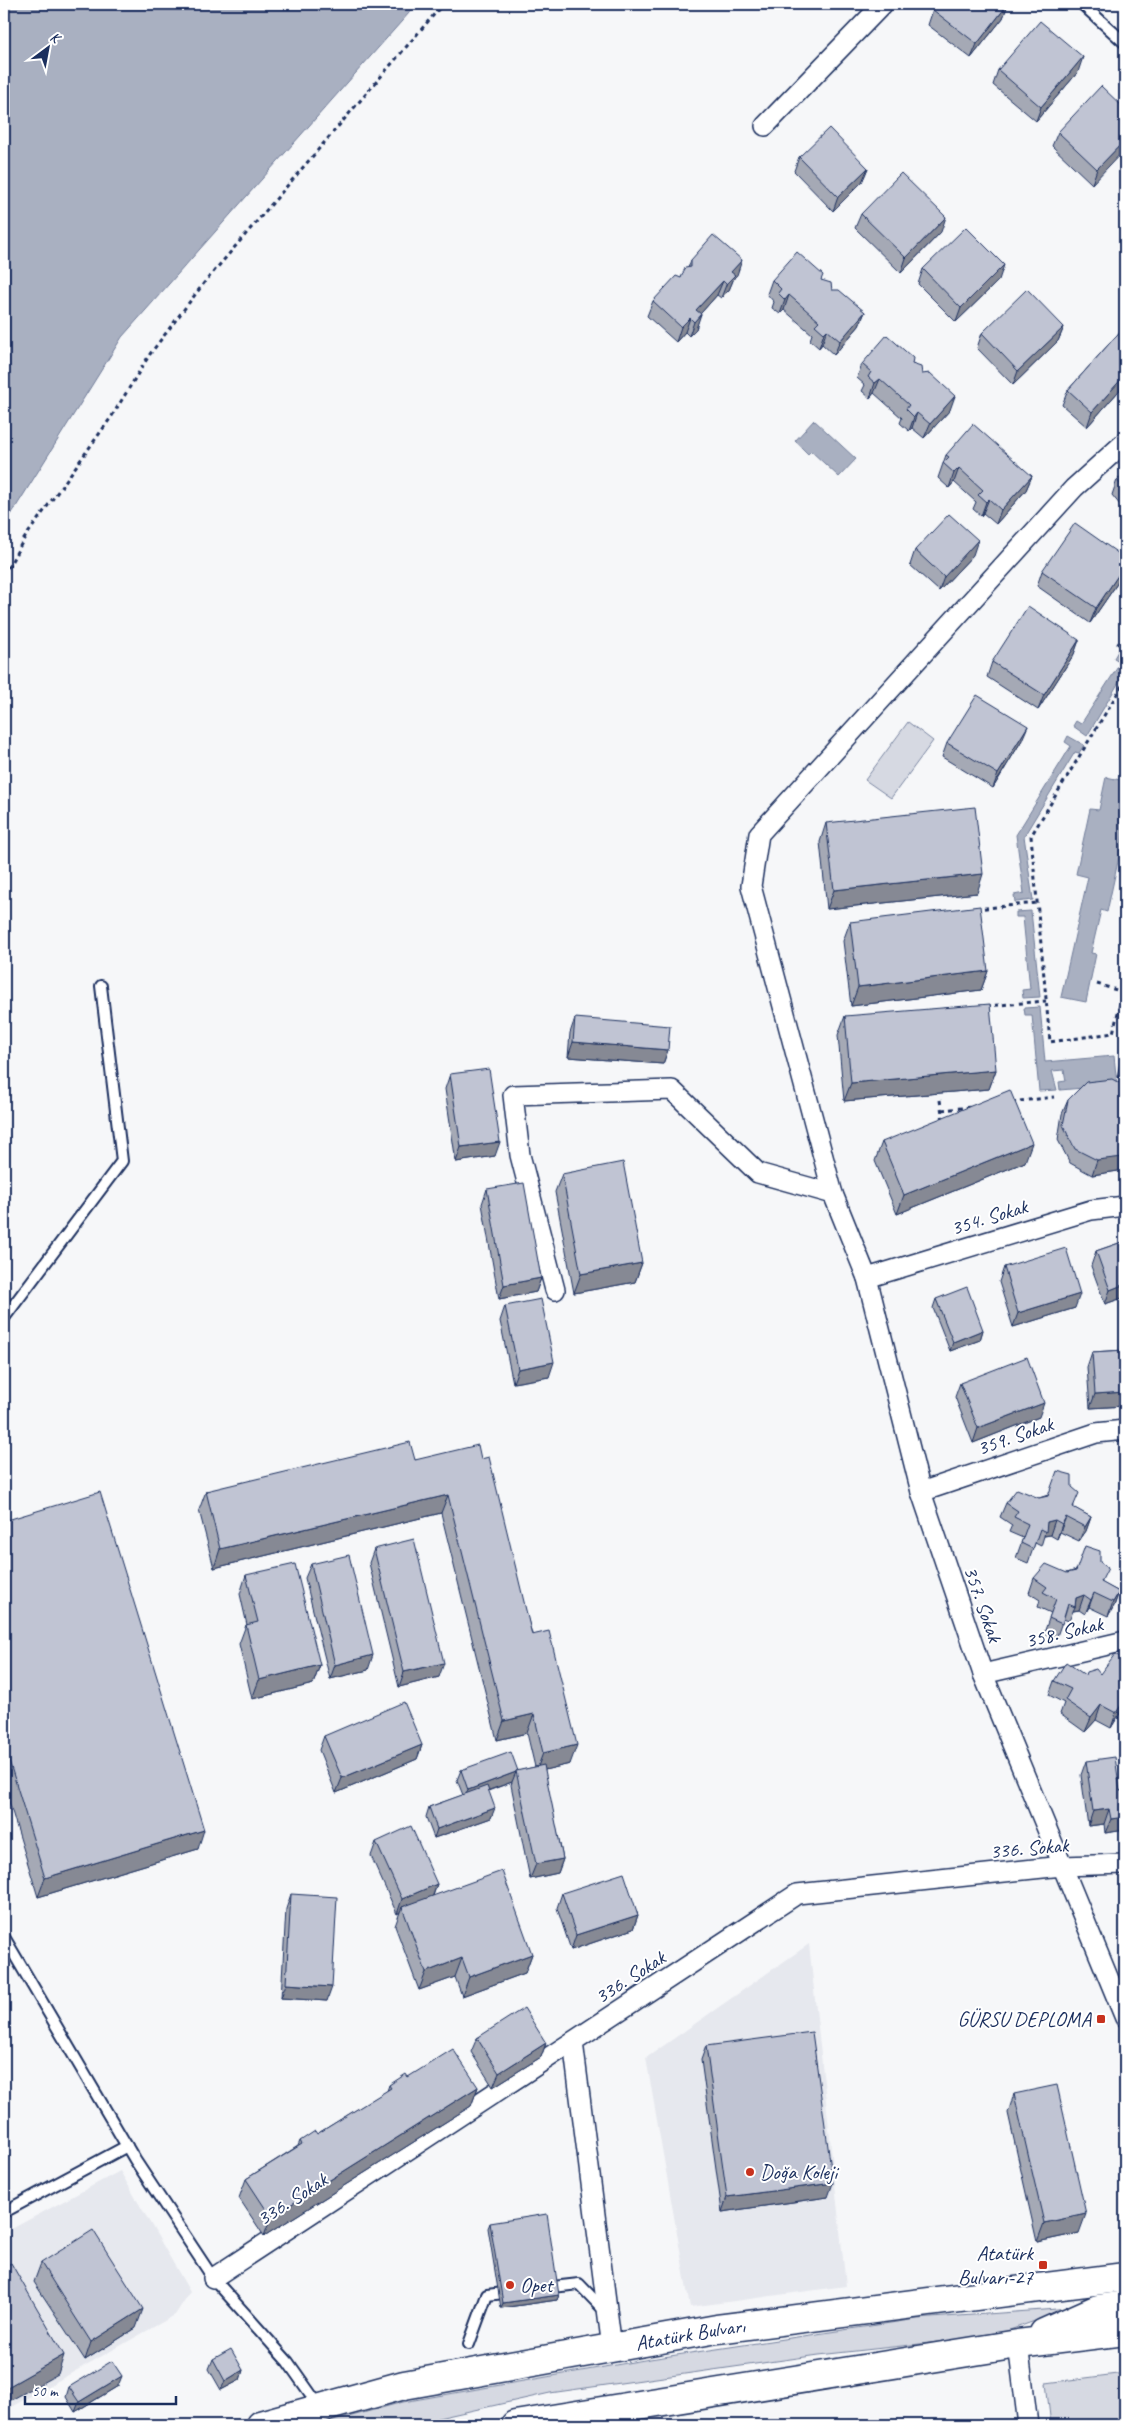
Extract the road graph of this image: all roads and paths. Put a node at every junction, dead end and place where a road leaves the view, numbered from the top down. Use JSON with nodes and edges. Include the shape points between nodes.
{"nodes":[{"id":1,"x":443,"y":4,"type":"edge"},
{"id":2,"x":883,"y":4,"type":"edge"},
{"id":3,"x":1082,"y":4,"type":"edge"},
{"id":4,"x":1125,"y":43,"type":"edge"},
{"id":5,"x":764,"y":126,"type":"dead end"},
{"id":6,"x":1125,"y":442,"type":"edge"},
{"id":7,"x":4,"y":574,"type":"edge"},
{"id":8,"x":1117,"y":643,"type":"dead end"},
{"id":9,"x":1125,"y":648,"type":"edge"},
{"id":10,"x":1125,"y":681,"type":"edge"},
{"id":11,"x":1037,"y":903,"type":"junction"},
{"id":12,"x":971,"y":910,"type":"edge"},
{"id":13,"x":1097,"y":984,"type":"dead end"},
{"id":14,"x":101,"y":986,"type":"dead end"},
{"id":15,"x":1046,"y":1002,"type":"junction"},
{"id":16,"x":982,"y":1007,"type":"edge"},
{"id":17,"x":1054,"y":1098,"type":"dead end"},
{"id":18,"x":940,"y":1100,"type":"dead end"},
{"id":19,"x":1007,"y":1103,"type":"edge"},
{"id":20,"x":979,"y":1106,"type":"edge"},
{"id":21,"x":942,"y":1110,"type":"junction"},
{"id":22,"x":943,"y":1123,"type":"edge"},
{"id":23,"x":833,"y":1194,"type":"junction"},
{"id":24,"x":1125,"y":1206,"type":"edge"},
{"id":25,"x":867,"y":1278,"type":"junction"},
{"id":26,"x":555,"y":1290,"type":"dead end"},
{"id":27,"x":4,"y":1318,"type":"edge"},
{"id":28,"x":1125,"y":1430,"type":"edge"},
{"id":29,"x":921,"y":1492,"type":"junction"},
{"id":30,"x":1125,"y":1641,"type":"edge"},
{"id":31,"x":983,"y":1674,"type":"junction"},
{"id":32,"x":1125,"y":1864,"type":"edge"},
{"id":33,"x":1062,"y":1866,"type":"junction"},
{"id":34,"x":4,"y":1938,"type":"edge"},
{"id":35,"x":1125,"y":2018,"type":"edge"},
{"id":36,"x":573,"y":2042,"type":"junction"},
{"id":37,"x":127,"y":2146,"type":"junction"},
{"id":38,"x":4,"y":2212,"type":"edge"},
{"id":39,"x":213,"y":2278,"type":"junction"},
{"id":40,"x":1125,"y":2278,"type":"edge"},
{"id":41,"x":1125,"y":2305,"type":"edge"},
{"id":42,"x":607,"y":2314,"type":"junction"},
{"id":43,"x":1125,"y":2331,"type":"edge"},
{"id":44,"x":468,"y":2344,"type":"dead end"},
{"id":45,"x":1018,"y":2344,"type":"junction"},
{"id":46,"x":612,"y":2348,"type":"junction"},
{"id":47,"x":319,"y":2407,"type":"junction"},
{"id":48,"x":260,"y":2425,"type":"edge"},
{"id":49,"x":518,"y":2425,"type":"edge"},
{"id":50,"x":1028,"y":2425,"type":"edge"}],
"edges":[{"from":1,"to":7,"type":"path","via":[[204,283],[150,354],[112,416],[24,539]]},
{"from":2,"to":5,"type":"street"},
{"from":3,"to":4,"type":"lane"},
{"from":6,"to":23,"type":"street","name":"357. Sokak","via":[[1074,488],[759,834],[751,886]]},
{"from":8,"to":9,"type":"path"},
{"from":10,"to":11,"type":"path","via":[[1031,836]]},
{"from":11,"to":12,"type":"path"},
{"from":11,"to":15,"type":"path"},
{"from":13,"to":15,"type":"path","via":[[1123,992],[1112,1033],[1050,1042]]},
{"from":14,"to":27,"type":"lane","via":[[122,1161]]},
{"from":15,"to":16,"type":"path"},
{"from":17,"to":19,"type":"path"},
{"from":18,"to":21,"type":"path"},
{"from":20,"to":21,"type":"path"},
{"from":21,"to":22,"type":"path"},
{"from":23,"to":25,"type":"street","name":"357. Sokak"},
{"from":23,"to":26,"type":"street","via":[[758,1173],[672,1090],[513,1095],[520,1155]]},
{"from":24,"to":25,"type":"street","name":"354. Sokak","via":[[1091,1210]]},
{"from":25,"to":29,"type":"street","name":"357. Sokak"},
{"from":28,"to":29,"type":"street","name":"359. Sokak","via":[[1096,1433]]},
{"from":29,"to":31,"type":"street","name":"357. Sokak"},
{"from":30,"to":31,"type":"street","name":"358. Sokak"},
{"from":31,"to":33,"type":"street","name":"357. Sokak"},
{"from":32,"to":33,"type":"street","name":"336. Sokak"},
{"from":33,"to":35,"type":"street","name":"357. Sokak"},
{"from":33,"to":36,"type":"street","name":"336. Sokak","via":[[797,1894]]},
{"from":34,"to":37,"type":"lane"},
{"from":36,"to":39,"type":"street","name":"336. Sokak"},
{"from":36,"to":42,"type":"street"},
{"from":37,"to":38,"type":"lane"},
{"from":37,"to":39,"type":"lane"},
{"from":39,"to":47,"type":"lane","via":[[288,2362]]},
{"from":40,"to":46,"type":"main road","name":"Atatürk Bulvarı","via":[[717,2329]]},
{"from":41,"to":45,"type":"main road","via":[[1098,2309]]},
{"from":42,"to":44,"type":"lane","via":[[579,2284],[487,2295]]},
{"from":42,"to":46,"type":"street"},
{"from":43,"to":45,"type":"main road"},
{"from":45,"to":49,"type":"main road"},
{"from":45,"to":50,"type":"street"},
{"from":46,"to":47,"type":"main road","name":"Atatürk Bulvarı","via":[[404,2385]]},
{"from":47,"to":48,"type":"main road","name":"Atatürk Bulvarı"}]}
